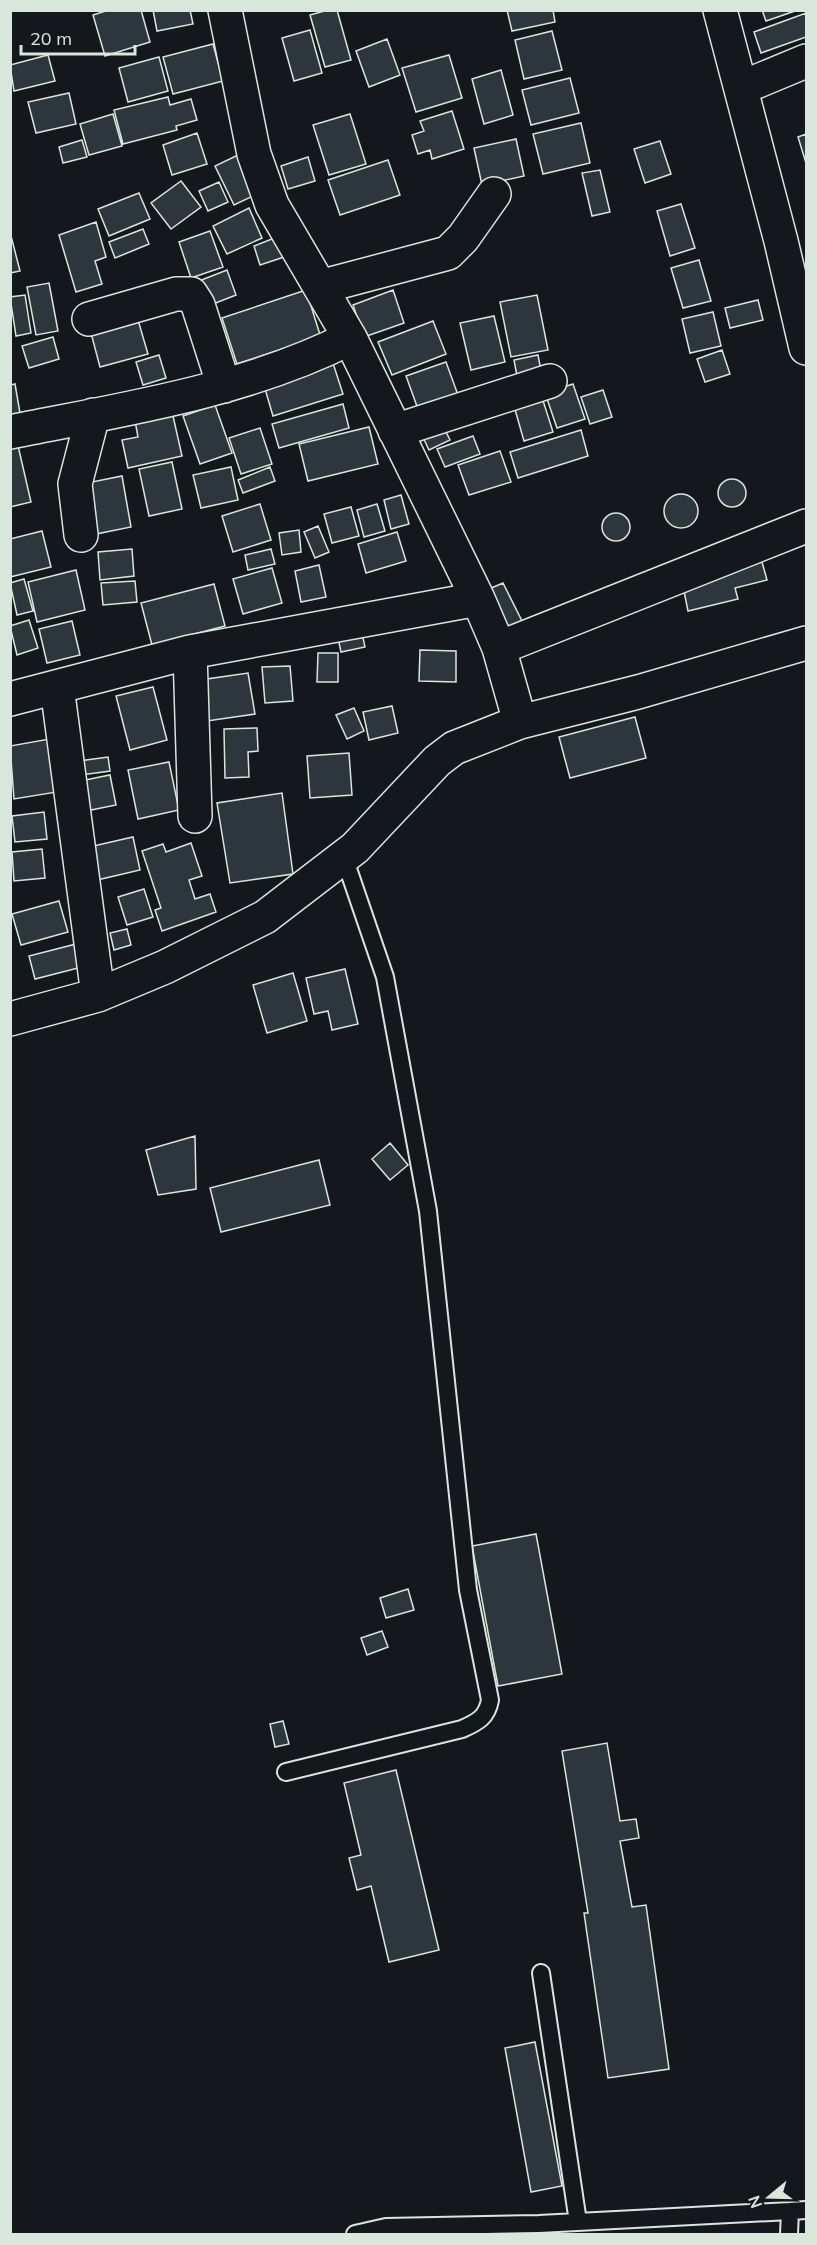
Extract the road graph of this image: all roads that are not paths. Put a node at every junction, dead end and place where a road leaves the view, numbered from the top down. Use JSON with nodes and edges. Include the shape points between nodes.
{"nodes":[{"id":1,"x":225,"y":10,"type":"edge"},
{"id":2,"x":720,"y":10,"type":"edge"},
{"id":3,"x":807,"y":61,"type":"edge"},
{"id":4,"x":741,"y":88,"type":"junction"},
{"id":5,"x":494,"y":194,"type":"dead end"},
{"id":6,"x":320,"y":287,"type":"junction"},
{"id":7,"x":89,"y":319,"type":"dead end"},
{"id":8,"x":350,"y":338,"type":"junction"},
{"id":9,"x":807,"y":348,"type":"edge"},
{"id":10,"x":550,"y":381,"type":"dead end"},
{"id":11,"x":224,"y":386,"type":"junction"},
{"id":12,"x":93,"y":415,"type":"junction"},
{"id":13,"x":395,"y":431,"type":"junction"},
{"id":14,"x":10,"y":432,"type":"edge"},
{"id":15,"x":807,"y":526,"type":"edge"},
{"id":16,"x":81,"y":535,"type":"dead end"},
{"id":17,"x":478,"y":599,"type":"junction"},
{"id":18,"x":807,"y":643,"type":"edge"},
{"id":19,"x":499,"y":648,"type":"junction"},
{"id":20,"x":190,"y":652,"type":"junction"},
{"id":21,"x":57,"y":687,"type":"junction"},
{"id":22,"x":10,"y":699,"type":"edge"},
{"id":23,"x":520,"y":722,"type":"junction"},
{"id":24,"x":195,"y":816,"type":"dead end"},
{"id":25,"x":344,"y":857,"type":"junction"},
{"id":26,"x":98,"y":995,"type":"junction"},
{"id":27,"x":10,"y":1019,"type":"edge"},
{"id":28,"x":286,"y":1772,"type":"dead end"},
{"id":29,"x":541,"y":1973,"type":"dead end"},
{"id":30,"x":798,"y":2210,"type":"edge"},
{"id":31,"x":578,"y":2222,"type":"junction"},
{"id":32,"x":355,"y":2235,"type":"edge"},
{"id":33,"x":789,"y":2235,"type":"edge"}],
"edges":[{"from":1,"to":6,"type":"street","via":[[254,154],[272,205]]},
{"from":2,"to":4,"type":"street"},
{"from":3,"to":4,"type":"street"},
{"from":4,"to":9,"type":"street"},
{"from":5,"to":6,"type":"street","via":[[448,253]]},
{"from":6,"to":8,"type":"street"},
{"from":7,"to":11,"type":"street","via":[[176,294],[191,294]]},
{"from":8,"to":11,"type":"street","via":[[321,353]]},
{"from":8,"to":13,"type":"street"},
{"from":10,"to":13,"type":"street"},
{"from":11,"to":12,"type":"street"},
{"from":12,"to":14,"type":"street"},
{"from":12,"to":16,"type":"street","via":[[75,484]]},
{"from":13,"to":17,"type":"street"},
{"from":15,"to":19,"type":"street"},
{"from":17,"to":19,"type":"street"},
{"from":17,"to":20,"type":"street"},
{"from":18,"to":23,"type":"street"},
{"from":19,"to":23,"type":"street"},
{"from":20,"to":21,"type":"street"},
{"from":20,"to":24,"type":"street"},
{"from":21,"to":22,"type":"street"},
{"from":21,"to":26,"type":"street"},
{"from":23,"to":25,"type":"street","via":[[454,748],[437,761]]},
{"from":25,"to":26,"type":"street","via":[[266,917]]},
{"from":25,"to":28,"type":"lane","via":[[385,977],[428,1211],[468,1590],[490,1700],[487,1713],[477,1723],[462,1729]]},
{"from":26,"to":27,"type":"street"},
{"from":29,"to":31,"type":"lane"},
{"from":30,"to":31,"type":"lane"},
{"from":30,"to":33,"type":"lane"},
{"from":31,"to":32,"type":"lane","via":[[386,2227]]}]}
